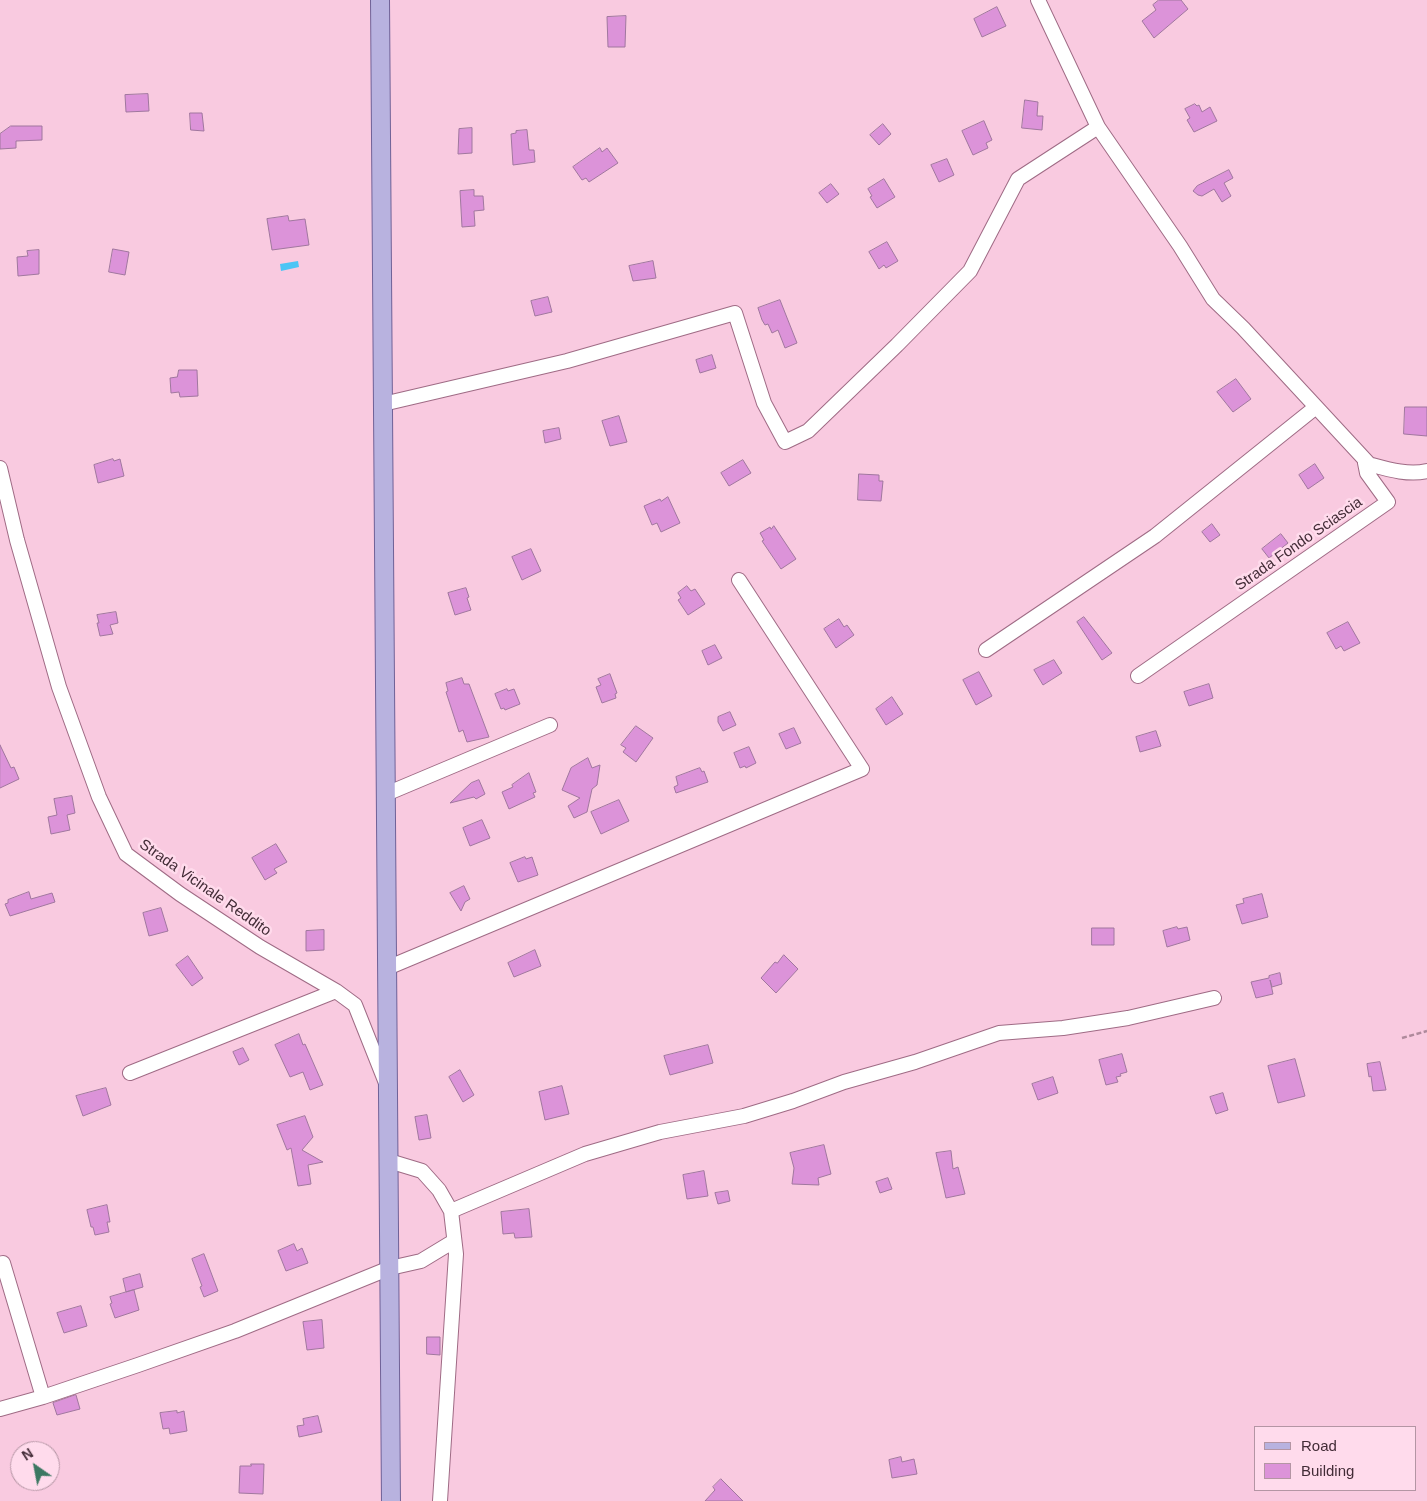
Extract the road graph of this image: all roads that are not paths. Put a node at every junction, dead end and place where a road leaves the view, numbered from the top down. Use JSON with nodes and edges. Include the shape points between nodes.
{"nodes":[{"id":1,"x":380,"y":0,"type":"edge"},
{"id":2,"x":1038,"y":0,"type":"edge"},
{"id":3,"x":1098,"y":127,"type":"junction"},
{"id":4,"x":383,"y":404,"type":"junction"},
{"id":5,"x":1316,"y":407,"type":"junction"},
{"id":6,"x":1369,"y":464,"type":"junction"},
{"id":7,"x":0,"y":468,"type":"edge"},
{"id":8,"x":1427,"y":471,"type":"edge"},
{"id":9,"x":739,"y":580,"type":"dead end"},
{"id":10,"x":986,"y":650,"type":"dead end"},
{"id":11,"x":1138,"y":676,"type":"dead end"},
{"id":12,"x":550,"y":724,"type":"dead end"},
{"id":13,"x":386,"y":794,"type":"junction"},
{"id":14,"x":387,"y":968,"type":"junction"},
{"id":15,"x":336,"y":991,"type":"junction"},
{"id":16,"x":1214,"y":998,"type":"dead end"},
{"id":17,"x":130,"y":1073,"type":"dead end"},
{"id":18,"x":388,"y":1089,"type":"junction"},
{"id":19,"x":389,"y":1161,"type":"junction"},
{"id":20,"x":452,"y":1211,"type":"junction"},
{"id":21,"x":454,"y":1241,"type":"junction"},
{"id":22,"x":0,"y":1264,"type":"edge"},
{"id":23,"x":390,"y":1268,"type":"junction"},
{"id":24,"x":43,"y":1397,"type":"junction"},
{"id":25,"x":0,"y":1409,"type":"edge"},
{"id":26,"x":391,"y":1501,"type":"edge"},
{"id":27,"x":440,"y":1501,"type":"edge"}],
"edges":[{"from":1,"to":4,"type":"main road"},
{"from":2,"to":3,"type":"street"},
{"from":3,"to":4,"type":"street","via":[[1018,179],[970,271],[808,431],[785,442],[764,403],[735,313],[567,361]]},
{"from":3,"to":5,"type":"street","via":[[1213,299]]},
{"from":4,"to":13,"type":"main road"},
{"from":5,"to":6,"type":"street"},
{"from":5,"to":10,"type":"street","via":[[1155,536]]},
{"from":6,"to":8,"type":"street","via":[[1419,473]]},
{"from":6,"to":11,"type":"street","name":"Strada Fondo Sciascia","via":[[1365,463],[1367,473],[1388,502]]},
{"from":7,"to":15,"type":"street","name":"Strada Vicinale Reddito","via":[[59,687],[99,797],[126,854],[260,947]]},
{"from":9,"to":14,"type":"street","via":[[862,769]]},
{"from":12,"to":13,"type":"street"},
{"from":13,"to":14,"type":"main road"},
{"from":14,"to":18,"type":"main road"},
{"from":15,"to":17,"type":"street"},
{"from":15,"to":18,"type":"street","name":"Strada Vicinale Reddito","via":[[355,1005]]},
{"from":16,"to":20,"type":"street","via":[[1128,1018],[1000,1033],[744,1116],[660,1132],[585,1154]]},
{"from":18,"to":19,"type":"main road"},
{"from":19,"to":20,"type":"street","via":[[422,1171]]},
{"from":19,"to":23,"type":"main road"},
{"from":20,"to":21,"type":"street"},
{"from":21,"to":23,"type":"street","via":[[421,1261]]},
{"from":21,"to":27,"type":"street","via":[[456,1254]]},
{"from":22,"to":24,"type":"street","via":[[3,1263]]},
{"from":23,"to":24,"type":"street","via":[[235,1331]]},
{"from":23,"to":26,"type":"main road"},
{"from":24,"to":25,"type":"street"}]}
